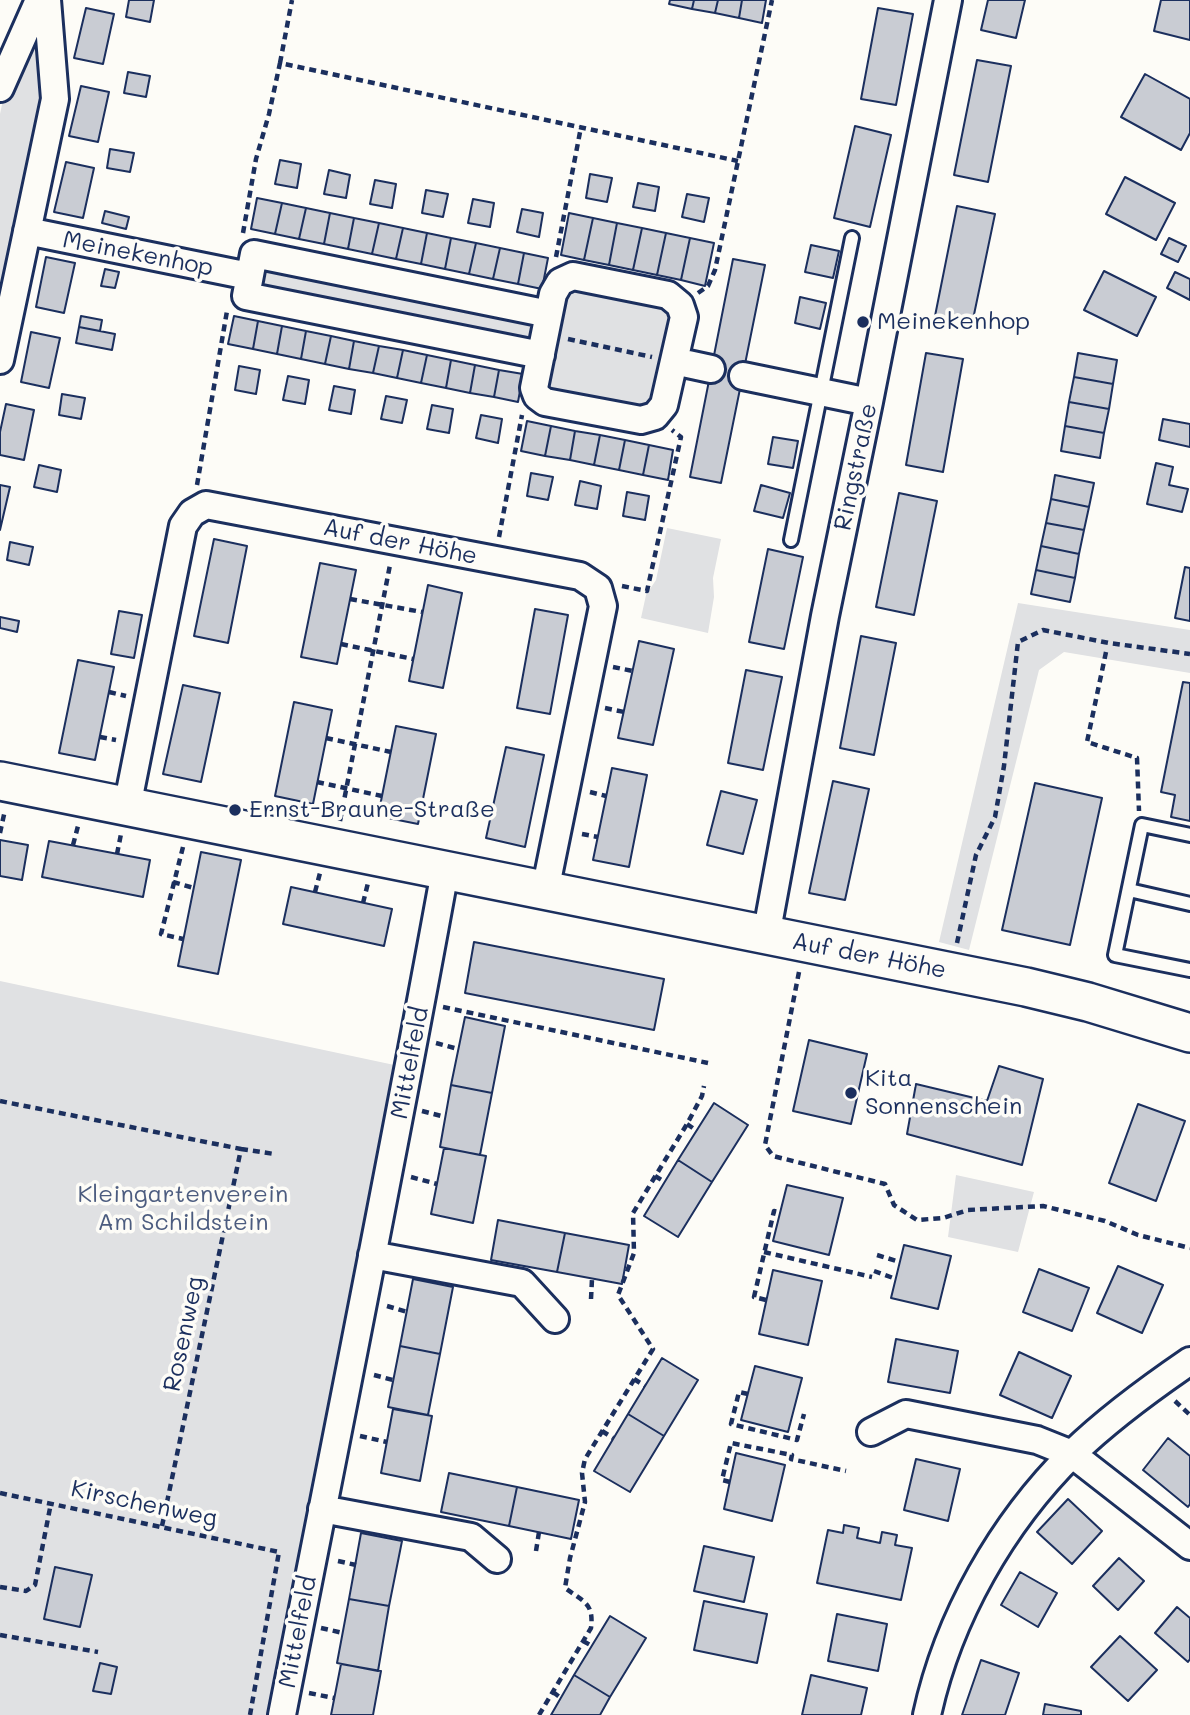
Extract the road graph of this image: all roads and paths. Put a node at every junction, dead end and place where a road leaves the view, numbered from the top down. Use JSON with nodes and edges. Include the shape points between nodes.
{"nodes":[{"id":1,"x":39,"y":0,"type":"edge"},
{"id":2,"x":47,"y":0,"type":"edge"},
{"id":3,"x":292,"y":0,"type":"edge"},
{"id":4,"x":772,"y":0,"type":"edge"},
{"id":5,"x":948,"y":0,"type":"edge"},
{"id":6,"x":280,"y":63,"type":"junction"},
{"id":7,"x":0,"y":88,"type":"edge"},
{"id":8,"x":581,"y":127,"type":"junction"},
{"id":9,"x":738,"y":161,"type":"junction"},
{"id":10,"x":27,"y":231,"type":"junction"},
{"id":11,"x":852,"y":238,"type":"dead end"},
{"id":12,"x":250,"y":275,"type":"junction"},
{"id":13,"x":560,"y":282,"type":"junction"},
{"id":14,"x":680,"y":305,"type":"junction"},
{"id":15,"x":545,"y":334,"type":"junction"},
{"id":16,"x":0,"y":360,"type":"edge"},
{"id":17,"x":674,"y":361,"type":"junction"},
{"id":18,"x":711,"y":369,"type":"dead end"},
{"id":19,"x":743,"y":376,"type":"dead end"},
{"id":20,"x":821,"y":392,"type":"junction"},
{"id":21,"x":537,"y":396,"type":"junction"},
{"id":22,"x":869,"y":401,"type":"junction"},
{"id":23,"x":655,"y":416,"type":"junction"},
{"id":24,"x":192,"y":513,"type":"junction"},
{"id":25,"x":791,"y":540,"type":"dead end"},
{"id":26,"x":395,"y":541,"type":"junction"},
{"id":27,"x":495,"y":560,"type":"junction"},
{"id":28,"x":598,"y":588,"type":"junction"},
{"id":29,"x":350,"y":599,"type":"dead end"},
{"id":30,"x":382,"y":605,"type":"junction"},
{"id":31,"x":422,"y":612,"type":"dead end"},
{"id":32,"x":341,"y":644,"type":"dead end"},
{"id":33,"x":373,"y":651,"type":"junction"},
{"id":34,"x":1107,"y":652,"type":"dead end"},
{"id":35,"x":1190,"y":654,"type":"edge"},
{"id":36,"x":413,"y":659,"type":"dead end"},
{"id":37,"x":326,"y":738,"type":"dead end"},
{"id":38,"x":355,"y":745,"type":"junction"},
{"id":39,"x":391,"y":752,"type":"dead end"},
{"id":40,"x":0,"y":781,"type":"edge"},
{"id":41,"x":317,"y":782,"type":"dead end"},
{"id":42,"x":347,"y":788,"type":"junction"},
{"id":43,"x":382,"y":796,"type":"dead end"},
{"id":44,"x":127,"y":807,"type":"junction"},
{"id":45,"x":190,"y":820,"type":"junction"},
{"id":46,"x":1142,"y":825,"type":"junction"},
{"id":47,"x":1190,"y":835,"type":"edge"},
{"id":48,"x":335,"y":849,"type":"junction"},
{"id":49,"x":445,"y":871,"type":"junction"},
{"id":50,"x":173,"y":883,"type":"junction"},
{"id":51,"x":194,"y":888,"type":"dead end"},
{"id":52,"x":1129,"y":890,"type":"junction"},
{"id":53,"x":545,"y":891,"type":"junction"},
{"id":54,"x":1190,"y":904,"type":"edge"},
{"id":55,"x":766,"y":936,"type":"junction"},
{"id":56,"x":183,"y":939,"type":"dead end"},
{"id":57,"x":804,"y":943,"type":"junction"},
{"id":58,"x":1190,"y":970,"type":"edge"},
{"id":59,"x":950,"y":972,"type":"junction"},
{"id":60,"x":421,"y":1003,"type":"junction"},
{"id":61,"x":1190,"y":1033,"type":"edge"},
{"id":62,"x":708,"y":1063,"type":"dead end"},
{"id":63,"x":704,"y":1086,"type":"dead end"},
{"id":64,"x":0,"y":1101,"type":"edge"},
{"id":65,"x":687,"y":1124,"type":"junction"},
{"id":66,"x":697,"y":1131,"type":"dead end"},
{"id":67,"x":241,"y":1149,"type":"junction"},
{"id":68,"x":274,"y":1154,"type":"dead end"},
{"id":69,"x":655,"y":1177,"type":"junction"},
{"id":70,"x":665,"y":1182,"type":"dead end"},
{"id":71,"x":780,"y":1212,"type":"dead end"},
{"id":72,"x":1190,"y":1248,"type":"edge"},
{"id":73,"x":764,"y":1252,"type":"junction"},
{"id":74,"x":372,"y":1255,"type":"junction"},
{"id":75,"x":877,"y":1255,"type":"dead end"},
{"id":76,"x":900,"y":1262,"type":"dead end"},
{"id":77,"x":592,"y":1279,"type":"dead end"},
{"id":78,"x":896,"y":1279,"type":"dead end"},
{"id":79,"x":590,"y":1299,"type":"dead end"},
{"id":80,"x":766,"y":1300,"type":"dead end"},
{"id":81,"x":555,"y":1320,"type":"dead end"},
{"id":82,"x":1190,"y":1361,"type":"edge"},
{"id":83,"x":634,"y":1379,"type":"junction"},
{"id":84,"x":645,"y":1386,"type":"dead end"},
{"id":85,"x":748,"y":1394,"type":"dead end"},
{"id":86,"x":804,"y":1414,"type":"dead end"},
{"id":87,"x":602,"y":1432,"type":"junction"},
{"id":88,"x":871,"y":1432,"type":"dead end"},
{"id":89,"x":613,"y":1438,"type":"dead end"},
{"id":90,"x":1072,"y":1454,"type":"junction"},
{"id":91,"x":846,"y":1471,"type":"dead end"},
{"id":92,"x":730,"y":1482,"type":"dead end"},
{"id":93,"x":0,"y":1493,"type":"edge"},
{"id":94,"x":51,"y":1503,"type":"junction"},
{"id":95,"x":322,"y":1509,"type":"junction"},
{"id":96,"x":162,"y":1526,"type":"junction"},
{"id":97,"x":539,"y":1532,"type":"dead end"},
{"id":98,"x":1190,"y":1546,"type":"edge"},
{"id":99,"x":536,"y":1551,"type":"dead end"},
{"id":100,"x":497,"y":1559,"type":"dead end"},
{"id":101,"x":0,"y":1587,"type":"edge"},
{"id":102,"x":0,"y":1635,"type":"edge"},
{"id":103,"x":583,"y":1641,"type":"junction"},
{"id":104,"x":592,"y":1646,"type":"dead end"},
{"id":105,"x":98,"y":1652,"type":"dead end"},
{"id":106,"x":553,"y":1692,"type":"junction"},
{"id":107,"x":561,"y":1698,"type":"dead end"},
{"id":108,"x":250,"y":1715,"type":"edge"},
{"id":109,"x":282,"y":1715,"type":"edge"},
{"id":110,"x":539,"y":1715,"type":"edge"},
{"id":111,"x":927,"y":1715,"type":"edge"}],
"edges":[{"from":1,"to":7,"type":"street"},
{"from":2,"to":10,"type":"street","via":[[55,99]]},
{"from":3,"to":6,"type":"path"},
{"from":4,"to":9,"type":"path"},
{"from":5,"to":22,"type":"street","name":"Ringstraße"},
{"from":6,"to":8,"type":"path"},
{"from":6,"to":12,"type":"path","via":[[242,241]]},
{"from":8,"to":9,"type":"path"},
{"from":8,"to":13,"type":"path","via":[[556,254]]},
{"from":9,"to":14,"type":"path","via":[[715,270],[708,286]]},
{"from":10,"to":12,"type":"street","name":"Meinekenhop"},
{"from":10,"to":16,"type":"street"},
{"from":11,"to":20,"type":"lane"},
{"from":12,"to":15,"type":"street","name":"Meinekenhop"},
{"from":12,"to":15,"type":"street","name":"Meinekenhop"},
{"from":12,"to":24,"type":"path","via":[[228,306]]},
{"from":13,"to":14,"type":"street","via":[[573,276],[668,295]]},
{"from":13,"to":15,"type":"street"},
{"from":14,"to":17,"type":"street","via":[[684,317]]},
{"from":15,"to":17,"type":"path"},
{"from":15,"to":21,"type":"street","via":[[534,388]]},
{"from":17,"to":18,"type":"street"},
{"from":17,"to":23,"type":"street","via":[[664,405]]},
{"from":19,"to":20,"type":"street"},
{"from":20,"to":22,"type":"street"},
{"from":20,"to":25,"type":"lane"},
{"from":21,"to":23,"type":"street","via":[[545,402],[641,420]]},
{"from":21,"to":27,"type":"path","via":[[524,407]]},
{"from":22,"to":55,"type":"street","name":"Ringstraße"},
{"from":23,"to":28,"type":"path","via":[[681,437],[646,591]]},
{"from":24,"to":26,"type":"street","name":"Auf der Höhe","via":[[206,505]]},
{"from":24,"to":44,"type":"street","via":[[183,526]]},
{"from":26,"to":27,"type":"street","name":"Auf der Höhe"},
{"from":26,"to":30,"type":"path"},
{"from":27,"to":28,"type":"street","name":"Auf der Höhe","via":[[580,576]]},
{"from":28,"to":53,"type":"street","via":[[603,606]]},
{"from":29,"to":30,"type":"path"},
{"from":30,"to":31,"type":"path"},
{"from":30,"to":33,"type":"path"},
{"from":32,"to":33,"type":"path"},
{"from":33,"to":36,"type":"path"},
{"from":33,"to":38,"type":"path"},
{"from":34,"to":46,"type":"path","via":[[1087,742],[1137,758]]},
{"from":35,"to":59,"type":"path","via":[[1043,630],[1018,642],[995,817],[976,855]]},
{"from":37,"to":38,"type":"path"},
{"from":38,"to":39,"type":"path"},
{"from":38,"to":42,"type":"path"},
{"from":40,"to":44,"type":"street","name":"Auf der Höhe"},
{"from":41,"to":42,"type":"path"},
{"from":42,"to":43,"type":"path"},
{"from":42,"to":48,"type":"path"},
{"from":44,"to":45,"type":"street","name":"Auf der Höhe"},
{"from":45,"to":48,"type":"street","name":"Auf der Höhe"},
{"from":45,"to":50,"type":"path"},
{"from":46,"to":47,"type":"lane"},
{"from":46,"to":52,"type":"lane"},
{"from":48,"to":49,"type":"street","name":"Auf der Höhe"},
{"from":49,"to":53,"type":"street","name":"Auf der Höhe"},
{"from":49,"to":60,"type":"street","name":"Mittelfeld"},
{"from":50,"to":51,"type":"path"},
{"from":50,"to":56,"type":"path","via":[[161,934]]},
{"from":52,"to":54,"type":"lane"},
{"from":52,"to":58,"type":"lane","via":[[1115,954]]},
{"from":53,"to":55,"type":"street","name":"Auf der Höhe"},
{"from":55,"to":57,"type":"street","name":"Auf der Höhe"},
{"from":57,"to":59,"type":"street","name":"Auf der Höhe"},
{"from":57,"to":72,"type":"path","via":[[765,1145],[773,1156],[884,1184],[894,1205],[917,1220],[968,1210],[1043,1206]]},
{"from":59,"to":61,"type":"street","name":"Auf der Höhe","via":[[1088,1002]]},
{"from":60,"to":62,"type":"path"},
{"from":60,"to":74,"type":"street","name":"Mittelfeld"},
{"from":63,"to":65,"type":"path"},
{"from":64,"to":67,"type":"path"},
{"from":65,"to":66,"type":"path"},
{"from":65,"to":69,"type":"path"},
{"from":67,"to":68,"type":"path"},
{"from":67,"to":96,"type":"path","name":"Rosenweg"},
{"from":69,"to":70,"type":"path"},
{"from":69,"to":83,"type":"path","via":[[633,1213],[634,1253],[618,1295],[653,1349]]},
{"from":71,"to":73,"type":"path","via":[[774,1211]]},
{"from":73,"to":78,"type":"path"},
{"from":73,"to":80,"type":"path","via":[[754,1297]]},
{"from":74,"to":81,"type":"street","via":[[522,1283]]},
{"from":74,"to":95,"type":"street","name":"Mittelfeld"},
{"from":75,"to":76,"type":"path"},
{"from":77,"to":79,"type":"path"},
{"from":82,"to":90,"type":"street"},
{"from":83,"to":84,"type":"path"},
{"from":83,"to":87,"type":"path"},
{"from":85,"to":86,"type":"path","via":[[739,1392],[731,1424],[797,1440]]},
{"from":87,"to":89,"type":"path"},
{"from":87,"to":103,"type":"path","via":[[585,1460],[585,1502],[565,1588],[589,1606],[591,1629]]},
{"from":88,"to":90,"type":"street","via":[[906,1414],[1037,1440]]},
{"from":90,"to":98,"type":"street"},
{"from":90,"to":111,"type":"street","via":[[1035,1494],[969,1597],[942,1662]]},
{"from":91,"to":92,"type":"path","via":[[731,1443],[722,1480]]},
{"from":93,"to":94,"type":"path","name":"Kirschenweg"},
{"from":94,"to":96,"type":"path","name":"Kirschenweg"},
{"from":94,"to":101,"type":"path","via":[[35,1585],[26,1591]]},
{"from":95,"to":100,"type":"street","via":[[471,1537]]},
{"from":95,"to":109,"type":"street","name":"Mittelfeld"},
{"from":96,"to":108,"type":"path","name":"Kirschenweg","via":[[279,1552]]},
{"from":97,"to":99,"type":"path"},
{"from":102,"to":105,"type":"path"},
{"from":103,"to":104,"type":"path"},
{"from":103,"to":106,"type":"path"},
{"from":106,"to":107,"type":"path"},
{"from":106,"to":110,"type":"path"}]}
